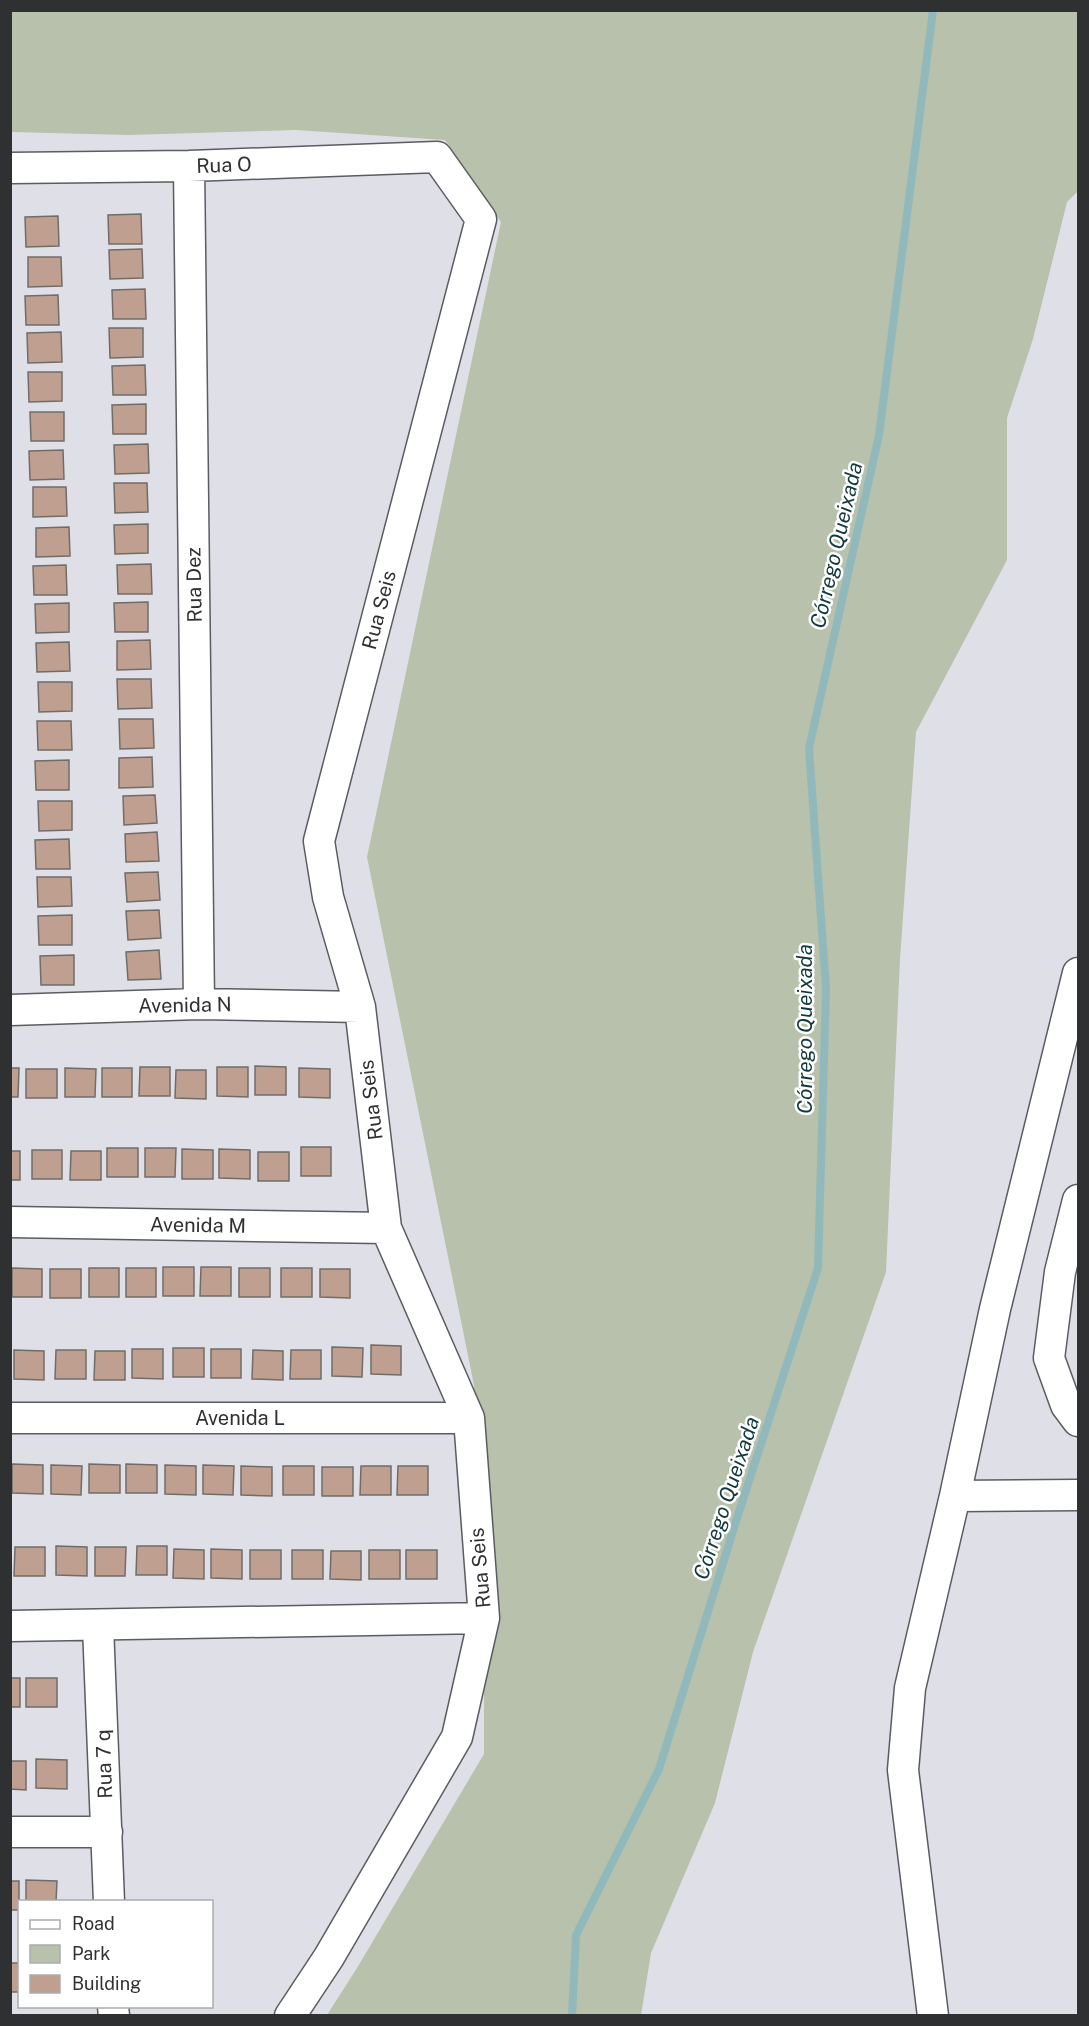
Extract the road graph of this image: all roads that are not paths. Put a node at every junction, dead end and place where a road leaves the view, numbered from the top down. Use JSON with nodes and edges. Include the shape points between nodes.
{"nodes":[{"id":1,"x":437,"y":157,"type":"joint"},
{"id":2,"x":189,"y":166,"type":"junction"},
{"id":3,"x":10,"y":168,"type":"edge"},
{"id":4,"x":1078,"y":974,"type":"edge"},
{"id":5,"x":199,"y":1004,"type":"junction"},
{"id":6,"x":360,"y":1007,"type":"junction"},
{"id":7,"x":10,"y":1010,"type":"edge"},
{"id":8,"x":1078,"y":1200,"type":"edge"},
{"id":9,"x":10,"y":1221,"type":"edge"},
{"id":10,"x":386,"y":1228,"type":"junction"},
{"id":11,"x":1069,"y":1272,"type":"edge"},
{"id":12,"x":10,"y":1418,"type":"edge"},
{"id":13,"x":469,"y":1418,"type":"junction"},
{"id":14,"x":1078,"y":1421,"type":"edge"},
{"id":15,"x":1078,"y":1495,"type":"edge"},
{"id":16,"x":955,"y":1496,"type":"junction"},
{"id":17,"x":484,"y":1618,"type":"junction"},
{"id":18,"x":10,"y":1626,"type":"edge"},
{"id":19,"x":98,"y":1626,"type":"junction"},
{"id":20,"x":10,"y":1832,"type":"edge"},
{"id":21,"x":107,"y":1832,"type":"junction"},
{"id":22,"x":109,"y":1900,"type":"edge"},
{"id":23,"x":291,"y":2016,"type":"edge"},
{"id":24,"x":933,"y":2016,"type":"edge"}],
"edges":[{"from":1,"to":2,"type":"street","name":"Rua O"},
{"from":1,"to":6,"type":"street","name":"Rua Seis","via":[[481,219],[319,841],[328,897]]},
{"from":2,"to":3,"type":"street","name":"Rua O"},
{"from":2,"to":5,"type":"street","name":"Rua Dez"},
{"from":4,"to":16,"type":"street","via":[[995,1309]]},
{"from":5,"to":6,"type":"street","name":"Avenida N"},
{"from":5,"to":7,"type":"street","name":"Avenida N"},
{"from":6,"to":10,"type":"street","name":"Rua Seis"},
{"from":8,"to":11,"type":"street"},
{"from":9,"to":10,"type":"street","name":"Avenida M"},
{"from":10,"to":13,"type":"street","name":"Rua Seis"},
{"from":11,"to":14,"type":"street","via":[[1048,1358],[1066,1405]]},
{"from":12,"to":13,"type":"street","name":"Avenida L"},
{"from":13,"to":17,"type":"street","name":"Rua Seis"},
{"from":15,"to":16,"type":"street"},
{"from":16,"to":24,"type":"street","via":[[910,1688],[903,1770]]},
{"from":17,"to":19,"type":"street"},
{"from":17,"to":23,"type":"street","name":"Rua Seis","via":[[458,1737]]},
{"from":18,"to":19,"type":"street"},
{"from":19,"to":21,"type":"street","name":"Rua 7 q"},
{"from":20,"to":21,"type":"street"},
{"from":21,"to":22,"type":"street","name":"Rua 7 q"}]}
